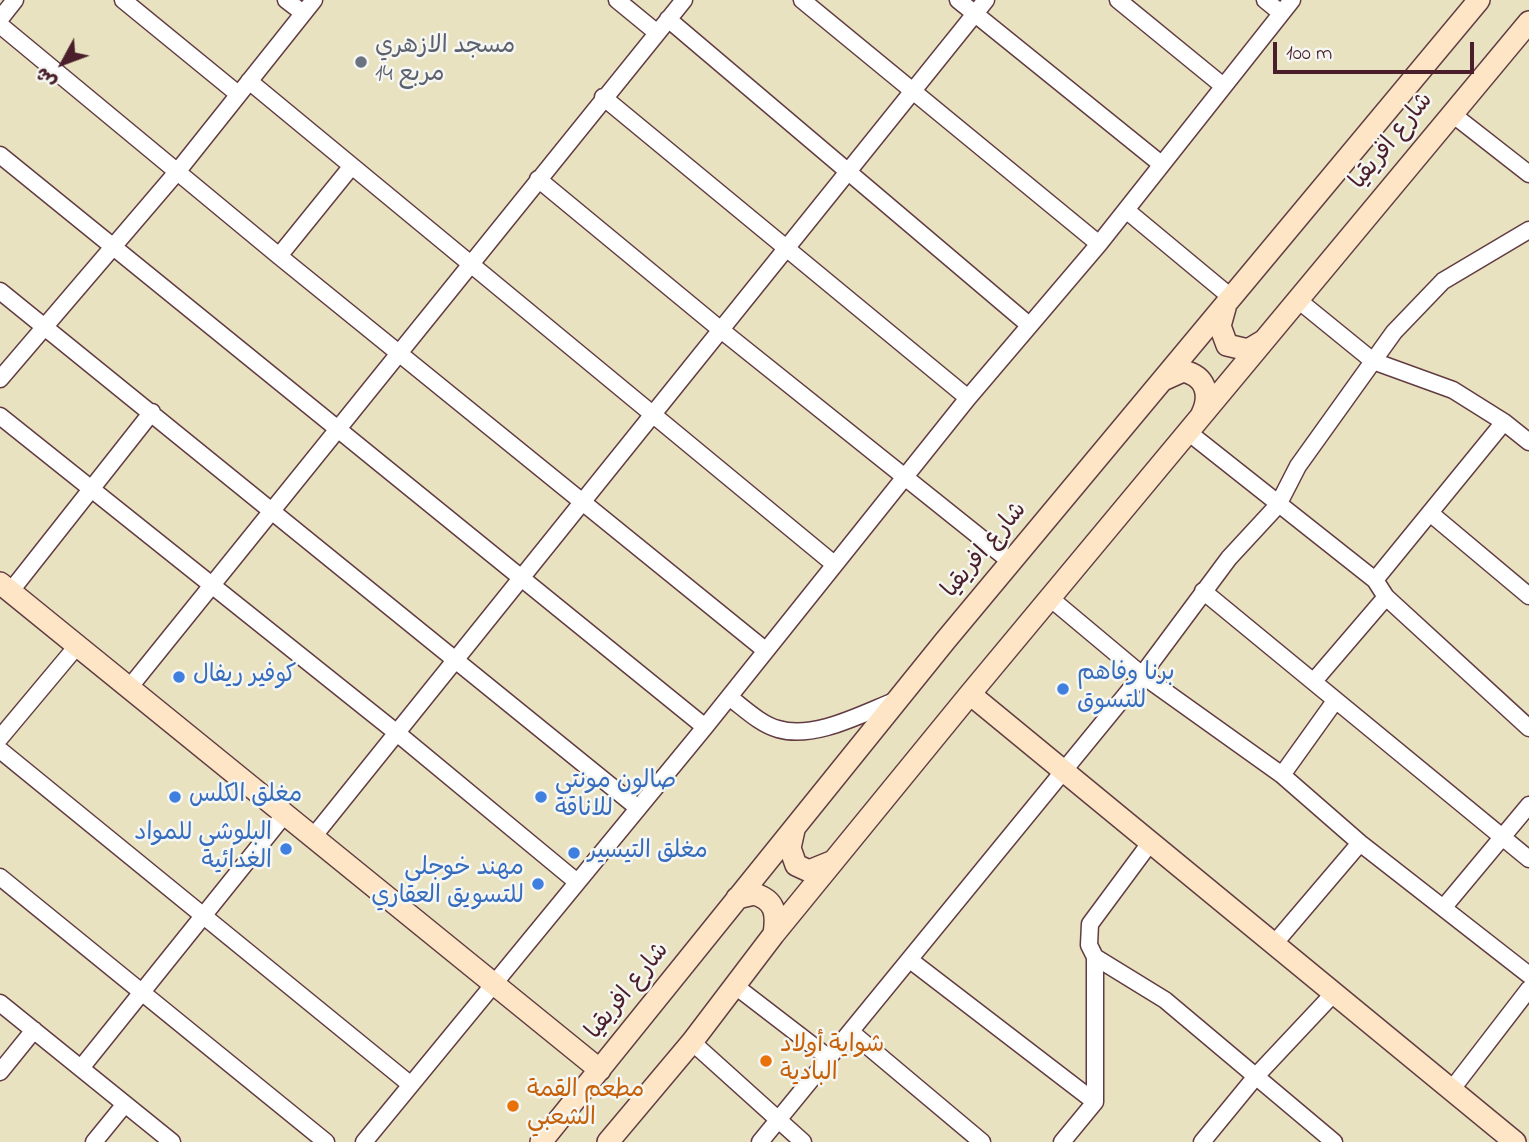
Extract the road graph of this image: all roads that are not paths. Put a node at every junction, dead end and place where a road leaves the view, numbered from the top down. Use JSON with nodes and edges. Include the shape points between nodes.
{"nodes":[{"id":1,"x":15,"y":0,"type":"edge"},
{"id":2,"x":122,"y":0,"type":"edge"},
{"id":3,"x":286,"y":0,"type":"edge"},
{"id":4,"x":314,"y":0,"type":"edge"},
{"id":5,"x":617,"y":0,"type":"edge"},
{"id":6,"x":684,"y":0,"type":"edge"},
{"id":7,"x":802,"y":0,"type":"edge"},
{"id":8,"x":958,"y":0,"type":"edge"},
{"id":9,"x":986,"y":0,"type":"edge"},
{"id":10,"x":1118,"y":0,"type":"edge"},
{"id":11,"x":1265,"y":0,"type":"edge"},
{"id":12,"x":1292,"y":0,"type":"edge"},
{"id":13,"x":1474,"y":2,"type":"edge"},
{"id":14,"x":303,"y":13,"type":"junction"},
{"id":15,"x":975,"y":13,"type":"junction"},
{"id":16,"x":1281,"y":13,"type":"junction"},
{"id":17,"x":0,"y":19,"type":"edge"},
{"id":18,"x":668,"y":19,"type":"junction"},
{"id":19,"x":0,"y":25,"type":"edge"},
{"id":20,"x":1528,"y":25,"type":"edge"},
{"id":21,"x":656,"y":32,"type":"junction"},
{"id":22,"x":249,"y":81,"type":"junction"},
{"id":23,"x":1222,"y":85,"type":"junction"},
{"id":24,"x":912,"y":91,"type":"junction"},
{"id":25,"x":238,"y":94,"type":"junction"},
{"id":26,"x":603,"y":97,"type":"junction"},
{"id":27,"x":1451,"y":113,"type":"junction"},
{"id":28,"x":0,"y":155,"type":"edge"},
{"id":29,"x":1161,"y":164,"type":"junction"},
{"id":30,"x":351,"y":167,"type":"junction"},
{"id":31,"x":847,"y":171,"type":"junction"},
{"id":32,"x":177,"y":172,"type":"junction"},
{"id":33,"x":1529,"y":174,"type":"edge"},
{"id":34,"x":538,"y":179,"type":"junction"},
{"id":35,"x":1126,"y":210,"type":"junction"},
{"id":36,"x":1529,"y":230,"type":"edge"},
{"id":37,"x":1099,"y":244,"type":"junction"},
{"id":38,"x":112,"y":246,"type":"junction"},
{"id":39,"x":785,"y":248,"type":"junction"},
{"id":40,"x":279,"y":256,"type":"junction"},
{"id":41,"x":469,"y":264,"type":"junction"},
{"id":42,"x":0,"y":291,"type":"edge"},
{"id":43,"x":1229,"y":300,"type":"junction"},
{"id":44,"x":1298,"y":300,"type":"junction"},
{"id":45,"x":1029,"y":325,"type":"junction"},
{"id":46,"x":43,"y":327,"type":"junction"},
{"id":47,"x":721,"y":330,"type":"junction"},
{"id":48,"x":1266,"y":338,"type":"junction"},
{"id":49,"x":398,"y":353,"type":"junction"},
{"id":50,"x":1373,"y":361,"type":"junction"},
{"id":51,"x":0,"y":379,"type":"edge"},
{"id":52,"x":1163,"y":381,"type":"junction"},
{"id":53,"x":968,"y":398,"type":"junction"},
{"id":54,"x":152,"y":412,"type":"junction"},
{"id":55,"x":0,"y":416,"type":"edge"},
{"id":56,"x":652,"y":416,"type":"junction"},
{"id":57,"x":1504,"y":422,"type":"junction"},
{"id":58,"x":1194,"y":426,"type":"junction"},
{"id":59,"x":337,"y":429,"type":"junction"},
{"id":60,"x":1529,"y":442,"type":"edge"},
{"id":61,"x":905,"y":479,"type":"junction"},
{"id":62,"x":91,"y":491,"type":"junction"},
{"id":63,"x":583,"y":501,"type":"junction"},
{"id":64,"x":1278,"y":505,"type":"junction"},
{"id":65,"x":272,"y":509,"type":"junction"},
{"id":66,"x":1430,"y":513,"type":"junction"},
{"id":67,"x":1010,"y":562,"type":"junction"},
{"id":68,"x":834,"y":564,"type":"junction"},
{"id":69,"x":521,"y":578,"type":"junction"},
{"id":70,"x":1375,"y":580,"type":"junction"},
{"id":71,"x":212,"y":585,"type":"junction"},
{"id":72,"x":5,"y":587,"type":"edge"},
{"id":73,"x":1203,"y":591,"type":"junction"},
{"id":74,"x":1529,"y":596,"type":"edge"},
{"id":75,"x":1386,"y":597,"type":"junction"},
{"id":76,"x":1050,"y":598,"type":"junction"},
{"id":77,"x":77,"y":646,"type":"junction"},
{"id":78,"x":765,"y":650,"type":"junction"},
{"id":79,"x":458,"y":659,"type":"junction"},
{"id":80,"x":1142,"y":675,"type":"junction"},
{"id":81,"x":1314,"y":681,"type":"junction"},
{"id":82,"x":129,"y":688,"type":"junction"},
{"id":83,"x":970,"y":694,"type":"junction"},
{"id":84,"x":729,"y":697,"type":"junction"},
{"id":85,"x":897,"y":700,"type":"junction"},
{"id":86,"x":1335,"y":701,"type":"junction"},
{"id":87,"x":705,"y":727,"type":"junction"},
{"id":88,"x":1529,"y":727,"type":"edge"},
{"id":89,"x":397,"y":733,"type":"junction"},
{"id":90,"x":0,"y":738,"type":"edge"},
{"id":91,"x":0,"y":750,"type":"edge"},
{"id":92,"x":1063,"y":771,"type":"junction"},
{"id":93,"x":1282,"y":775,"type":"junction"},
{"id":94,"x":1529,"y":805,"type":"edge"},
{"id":95,"x":638,"y":808,"type":"junction"},
{"id":96,"x":285,"y":814,"type":"junction"},
{"id":97,"x":795,"y":828,"type":"junction"},
{"id":98,"x":1503,"y":836,"type":"junction"},
{"id":99,"x":313,"y":837,"type":"junction"},
{"id":100,"x":1150,"y":843,"type":"junction"},
{"id":101,"x":1360,"y":843,"type":"junction"},
{"id":102,"x":836,"y":859,"type":"junction"},
{"id":103,"x":1529,"y":859,"type":"edge"},
{"id":104,"x":0,"y":877,"type":"edge"},
{"id":105,"x":577,"y":883,"type":"junction"},
{"id":106,"x":737,"y":898,"type":"junction"},
{"id":107,"x":1444,"y":907,"type":"junction"},
{"id":108,"x":203,"y":916,"type":"junction"},
{"id":109,"x":774,"y":934,"type":"junction"},
{"id":110,"x":1274,"y":944,"type":"junction"},
{"id":111,"x":1095,"y":957,"type":"junction"},
{"id":112,"x":910,"y":960,"type":"junction"},
{"id":113,"x":1529,"y":975,"type":"edge"},
{"id":114,"x":494,"y":984,"type":"junction"},
{"id":115,"x":734,"y":985,"type":"junction"},
{"id":116,"x":1529,"y":989,"type":"edge"},
{"id":117,"x":142,"y":992,"type":"junction"},
{"id":118,"x":1335,"y":992,"type":"junction"},
{"id":119,"x":0,"y":1003,"type":"edge"},
{"id":120,"x":34,"y":1030,"type":"junction"},
{"id":121,"x":851,"y":1032,"type":"junction"},
{"id":122,"x":692,"y":1042,"type":"junction"},
{"id":123,"x":829,"y":1058,"type":"junction"},
{"id":124,"x":80,"y":1068,"type":"junction"},
{"id":125,"x":600,"y":1070,"type":"junction"},
{"id":126,"x":0,"y":1072,"type":"edge"},
{"id":127,"x":1256,"y":1075,"type":"junction"},
{"id":128,"x":411,"y":1085,"type":"junction"},
{"id":129,"x":1452,"y":1089,"type":"junction"},
{"id":130,"x":1095,"y":1102,"type":"junction"},
{"id":131,"x":125,"y":1104,"type":"junction"},
{"id":132,"x":777,"y":1122,"type":"junction"},
{"id":133,"x":94,"y":1142,"type":"edge"},
{"id":134,"x":172,"y":1142,"type":"edge"},
{"id":135,"x":326,"y":1142,"type":"edge"},
{"id":136,"x":364,"y":1142,"type":"edge"},
{"id":137,"x":541,"y":1142,"type":"edge"},
{"id":138,"x":608,"y":1142,"type":"edge"},
{"id":139,"x":760,"y":1142,"type":"edge"},
{"id":140,"x":803,"y":1142,"type":"edge"},
{"id":141,"x":982,"y":1142,"type":"edge"},
{"id":142,"x":1062,"y":1142,"type":"edge"},
{"id":143,"x":1202,"y":1142,"type":"edge"},
{"id":144,"x":1334,"y":1142,"type":"edge"},
{"id":145,"x":1516,"y":1142,"type":"edge"}],
"edges":[{"from":1,"to":17,"type":"street"},
{"from":2,"to":25,"type":"street"},
{"from":3,"to":14,"type":"street"},
{"from":4,"to":14,"type":"street"},
{"from":5,"to":21,"type":"street"},
{"from":6,"to":18,"type":"street"},
{"from":7,"to":24,"type":"street"},
{"from":8,"to":15,"type":"street"},
{"from":9,"to":15,"type":"street"},
{"from":10,"to":23,"type":"street"},
{"from":11,"to":16,"type":"street"},
{"from":12,"to":16,"type":"street"},
{"from":13,"to":43,"type":"street","name":"شارع افريقيا"},
{"from":14,"to":22,"type":"street"},
{"from":15,"to":24,"type":"street"},
{"from":15,"to":29,"type":"street"},
{"from":16,"to":23,"type":"street"},
{"from":18,"to":21,"type":"street"},
{"from":18,"to":31,"type":"street"},
{"from":19,"to":32,"type":"street"},
{"from":20,"to":27,"type":"street","name":"شارع افريقيا"},
{"from":21,"to":26,"type":"street"},
{"from":22,"to":25,"type":"street"},
{"from":22,"to":30,"type":"street"},
{"from":23,"to":29,"type":"street"},
{"from":24,"to":31,"type":"street"},
{"from":24,"to":37,"type":"street"},
{"from":25,"to":32,"type":"street"},
{"from":26,"to":34,"type":"street"},
{"from":26,"to":39,"type":"street"},
{"from":27,"to":33,"type":"street"},
{"from":27,"to":44,"type":"street","name":"شارع افريقيا"},
{"from":28,"to":38,"type":"street"},
{"from":29,"to":35,"type":"street"},
{"from":30,"to":40,"type":"street"},
{"from":30,"to":41,"type":"street"},
{"from":31,"to":39,"type":"street"},
{"from":31,"to":45,"type":"street"},
{"from":32,"to":38,"type":"street"},
{"from":32,"to":40,"type":"street"},
{"from":34,"to":41,"type":"street"},
{"from":34,"to":47,"type":"street"},
{"from":35,"to":37,"type":"street"},
{"from":35,"to":43,"type":"street"},
{"from":36,"to":50,"type":"street","via":[[1437,286]]},
{"from":37,"to":45,"type":"street"},
{"from":38,"to":46,"type":"street"},
{"from":38,"to":59,"type":"street"},
{"from":39,"to":47,"type":"street"},
{"from":39,"to":53,"type":"street"},
{"from":40,"to":49,"type":"street"},
{"from":41,"to":49,"type":"street"},
{"from":41,"to":56,"type":"street"},
{"from":42,"to":46,"type":"street"},
{"from":43,"to":48,"type":"street","via":[[1220,326],[1227,345],[1248,350]]},
{"from":43,"to":52,"type":"street","name":"شارع افريقيا"},
{"from":44,"to":48,"type":"street","name":"شارع افريقيا"},
{"from":44,"to":50,"type":"street"},
{"from":45,"to":53,"type":"street"},
{"from":46,"to":51,"type":"street"},
{"from":46,"to":54,"type":"street"},
{"from":47,"to":56,"type":"street"},
{"from":47,"to":61,"type":"street"},
{"from":48,"to":58,"type":"street","name":"شارع افريقيا"},
{"from":49,"to":59,"type":"street"},
{"from":49,"to":63,"type":"street"},
{"from":50,"to":57,"type":"street","via":[[1453,390]]},
{"from":50,"to":64,"type":"street","via":[[1298,466]]},
{"from":52,"to":58,"type":"street","via":[[1175,372],[1198,377],[1203,383],[1207,398]]},
{"from":52,"to":67,"type":"street","name":"شارع افريقيا"},
{"from":53,"to":61,"type":"street"},
{"from":54,"to":62,"type":"street"},
{"from":54,"to":65,"type":"street"},
{"from":55,"to":62,"type":"street"},
{"from":56,"to":63,"type":"street"},
{"from":56,"to":68,"type":"street"},
{"from":57,"to":60,"type":"street"},
{"from":57,"to":66,"type":"street"},
{"from":58,"to":64,"type":"street"},
{"from":58,"to":76,"type":"street","name":"شارع افريقيا"},
{"from":59,"to":65,"type":"street"},
{"from":59,"to":69,"type":"street"},
{"from":61,"to":67,"type":"street"},
{"from":61,"to":68,"type":"street"},
{"from":62,"to":71,"type":"street"},
{"from":62,"to":72,"type":"street"},
{"from":63,"to":69,"type":"street"},
{"from":63,"to":78,"type":"street"},
{"from":64,"to":70,"type":"street"},
{"from":64,"to":73,"type":"street"},
{"from":65,"to":71,"type":"street"},
{"from":65,"to":79,"type":"street"},
{"from":66,"to":70,"type":"street"},
{"from":66,"to":74,"type":"street"},
{"from":67,"to":85,"type":"street","name":"شارع افريقيا"},
{"from":68,"to":78,"type":"street"},
{"from":69,"to":79,"type":"street"},
{"from":69,"to":87,"type":"street"},
{"from":70,"to":75,"type":"street"},
{"from":71,"to":82,"type":"street"},
{"from":71,"to":89,"type":"street"},
{"from":72,"to":77,"type":"street"},
{"from":73,"to":80,"type":"street"},
{"from":73,"to":81,"type":"street"},
{"from":75,"to":81,"type":"street"},
{"from":75,"to":88,"type":"street"},
{"from":76,"to":80,"type":"street"},
{"from":76,"to":83,"type":"street","name":"شارع افريقيا"},
{"from":77,"to":82,"type":"street"},
{"from":77,"to":90,"type":"street"},
{"from":78,"to":84,"type":"street"},
{"from":79,"to":89,"type":"street"},
{"from":79,"to":95,"type":"street"},
{"from":80,"to":92,"type":"street"},
{"from":80,"to":93,"type":"street"},
{"from":81,"to":86,"type":"street"},
{"from":82,"to":96,"type":"street"},
{"from":83,"to":92,"type":"street"},
{"from":83,"to":102,"type":"street","name":"شارع افريقيا"},
{"from":84,"to":85,"type":"street","via":[[766,724],[791,732],[823,727]]},
{"from":84,"to":87,"type":"street"},
{"from":85,"to":97,"type":"street","name":"شارع افريقيا"},
{"from":86,"to":93,"type":"street"},
{"from":86,"to":98,"type":"street"},
{"from":87,"to":95,"type":"street"},
{"from":89,"to":99,"type":"street"},
{"from":89,"to":105,"type":"street"},
{"from":91,"to":108,"type":"street"},
{"from":92,"to":100,"type":"street"},
{"from":92,"to":112,"type":"street"},
{"from":93,"to":101,"type":"street"},
{"from":94,"to":98,"type":"street"},
{"from":95,"to":105,"type":"street"},
{"from":96,"to":99,"type":"street"},
{"from":96,"to":108,"type":"street"},
{"from":97,"to":102,"type":"street","via":[[790,855],[802,869],[816,870]]},
{"from":97,"to":106,"type":"street","name":"شارع افريقيا"},
{"from":98,"to":103,"type":"street"},
{"from":98,"to":107,"type":"street"},
{"from":99,"to":114,"type":"street"},
{"from":100,"to":110,"type":"street"},
{"from":100,"to":111,"type":"street","via":[[1090,924],[1089,945]]},
{"from":101,"to":107,"type":"street"},
{"from":101,"to":110,"type":"street"},
{"from":102,"to":109,"type":"street","name":"شارع افريقيا"},
{"from":104,"to":117,"type":"street"},
{"from":105,"to":114,"type":"street"},
{"from":106,"to":109,"type":"street","via":[[754,894],[768,900],[775,908]]},
{"from":106,"to":125,"type":"street","name":"شارع افريقيا"},
{"from":107,"to":113,"type":"street"},
{"from":108,"to":117,"type":"street"},
{"from":108,"to":128,"type":"street"},
{"from":109,"to":115,"type":"street","name":"شارع افريقيا"},
{"from":110,"to":118,"type":"street"},
{"from":111,"to":127,"type":"street","via":[[1165,1000]]},
{"from":111,"to":130,"type":"street"},
{"from":112,"to":121,"type":"street"},
{"from":112,"to":130,"type":"street"},
{"from":114,"to":125,"type":"street"},
{"from":114,"to":128,"type":"street"},
{"from":115,"to":122,"type":"street","name":"شارع افريقيا"},
{"from":115,"to":123,"type":"street"},
{"from":116,"to":129,"type":"street"},
{"from":117,"to":124,"type":"street"},
{"from":117,"to":135,"type":"street"},
{"from":118,"to":127,"type":"street"},
{"from":118,"to":129,"type":"street"},
{"from":119,"to":120,"type":"street"},
{"from":120,"to":124,"type":"street"},
{"from":120,"to":126,"type":"street"},
{"from":121,"to":123,"type":"street"},
{"from":121,"to":141,"type":"street"},
{"from":122,"to":132,"type":"street"},
{"from":122,"to":138,"type":"street","name":"شارع افريقيا"},
{"from":123,"to":132,"type":"street"},
{"from":124,"to":131,"type":"street"},
{"from":125,"to":137,"type":"street","name":"شارع افريقيا"},
{"from":127,"to":143,"type":"street"},
{"from":127,"to":144,"type":"street"},
{"from":128,"to":136,"type":"street"},
{"from":129,"to":145,"type":"street"},
{"from":130,"to":142,"type":"street"},
{"from":131,"to":133,"type":"street"},
{"from":131,"to":134,"type":"street"},
{"from":132,"to":139,"type":"street"},
{"from":132,"to":140,"type":"street"}]}
